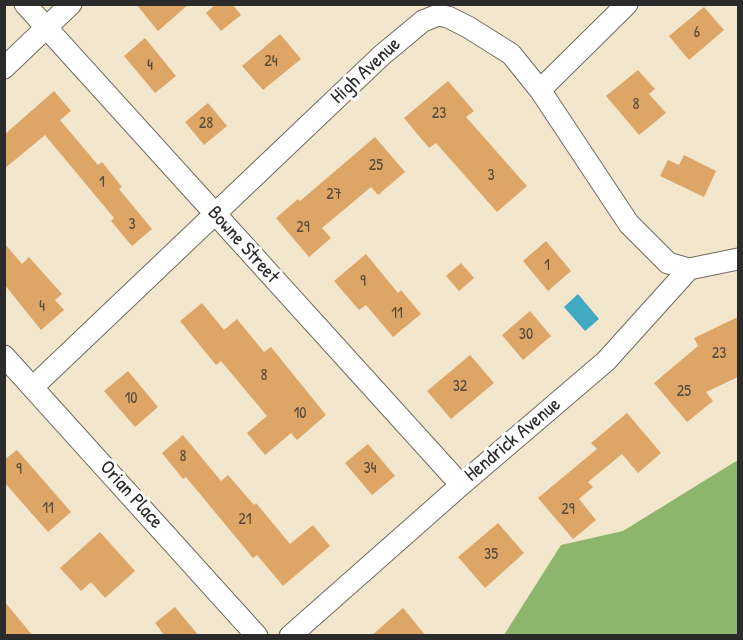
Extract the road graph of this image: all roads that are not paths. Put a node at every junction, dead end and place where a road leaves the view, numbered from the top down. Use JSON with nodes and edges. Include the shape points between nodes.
{"nodes":[{"id":1,"x":25,"y":4,"type":"edge"},
{"id":2,"x":71,"y":4,"type":"edge"},
{"id":3,"x":627,"y":4,"type":"edge"},
{"id":4,"x":46,"y":28,"type":"junction"},
{"id":5,"x":4,"y":68,"type":"edge"},
{"id":6,"x":540,"y":90,"type":"junction"},
{"id":7,"x":215,"y":214,"type":"junction"},
{"id":8,"x":738,"y":259,"type":"edge"},
{"id":9,"x":689,"y":269,"type":"junction"},
{"id":10,"x":4,"y":356,"type":"edge"},
{"id":11,"x":33,"y":387,"type":"junction"},
{"id":12,"x":460,"y":485,"type":"junction"},
{"id":13,"x":257,"y":636,"type":"edge"},
{"id":14,"x":290,"y":636,"type":"edge"}],
"edges":[{"from":1,"to":4,"type":"street","name":"Bowne Street"},
{"from":2,"to":4,"type":"street"},
{"from":3,"to":6,"type":"street"},
{"from":4,"to":5,"type":"street"},
{"from":4,"to":7,"type":"street","name":"Bowne Street"},
{"from":6,"to":7,"type":"street","name":"High Avenue","via":[[511,54],[468,27],[438,15],[423,21],[382,55]]},
{"from":6,"to":9,"type":"street","name":"High Avenue","via":[[629,224],[668,263]]},
{"from":7,"to":11,"type":"street","name":"High Avenue"},
{"from":7,"to":12,"type":"street","name":"Bowne Street"},
{"from":8,"to":9,"type":"street"},
{"from":9,"to":12,"type":"street","name":"Hendrick Avenue","via":[[606,361]]},
{"from":10,"to":11,"type":"street","name":"Orian Place"},
{"from":11,"to":13,"type":"street","name":"Orian Place"},
{"from":12,"to":14,"type":"street","name":"Hendrick Avenue"}]}
